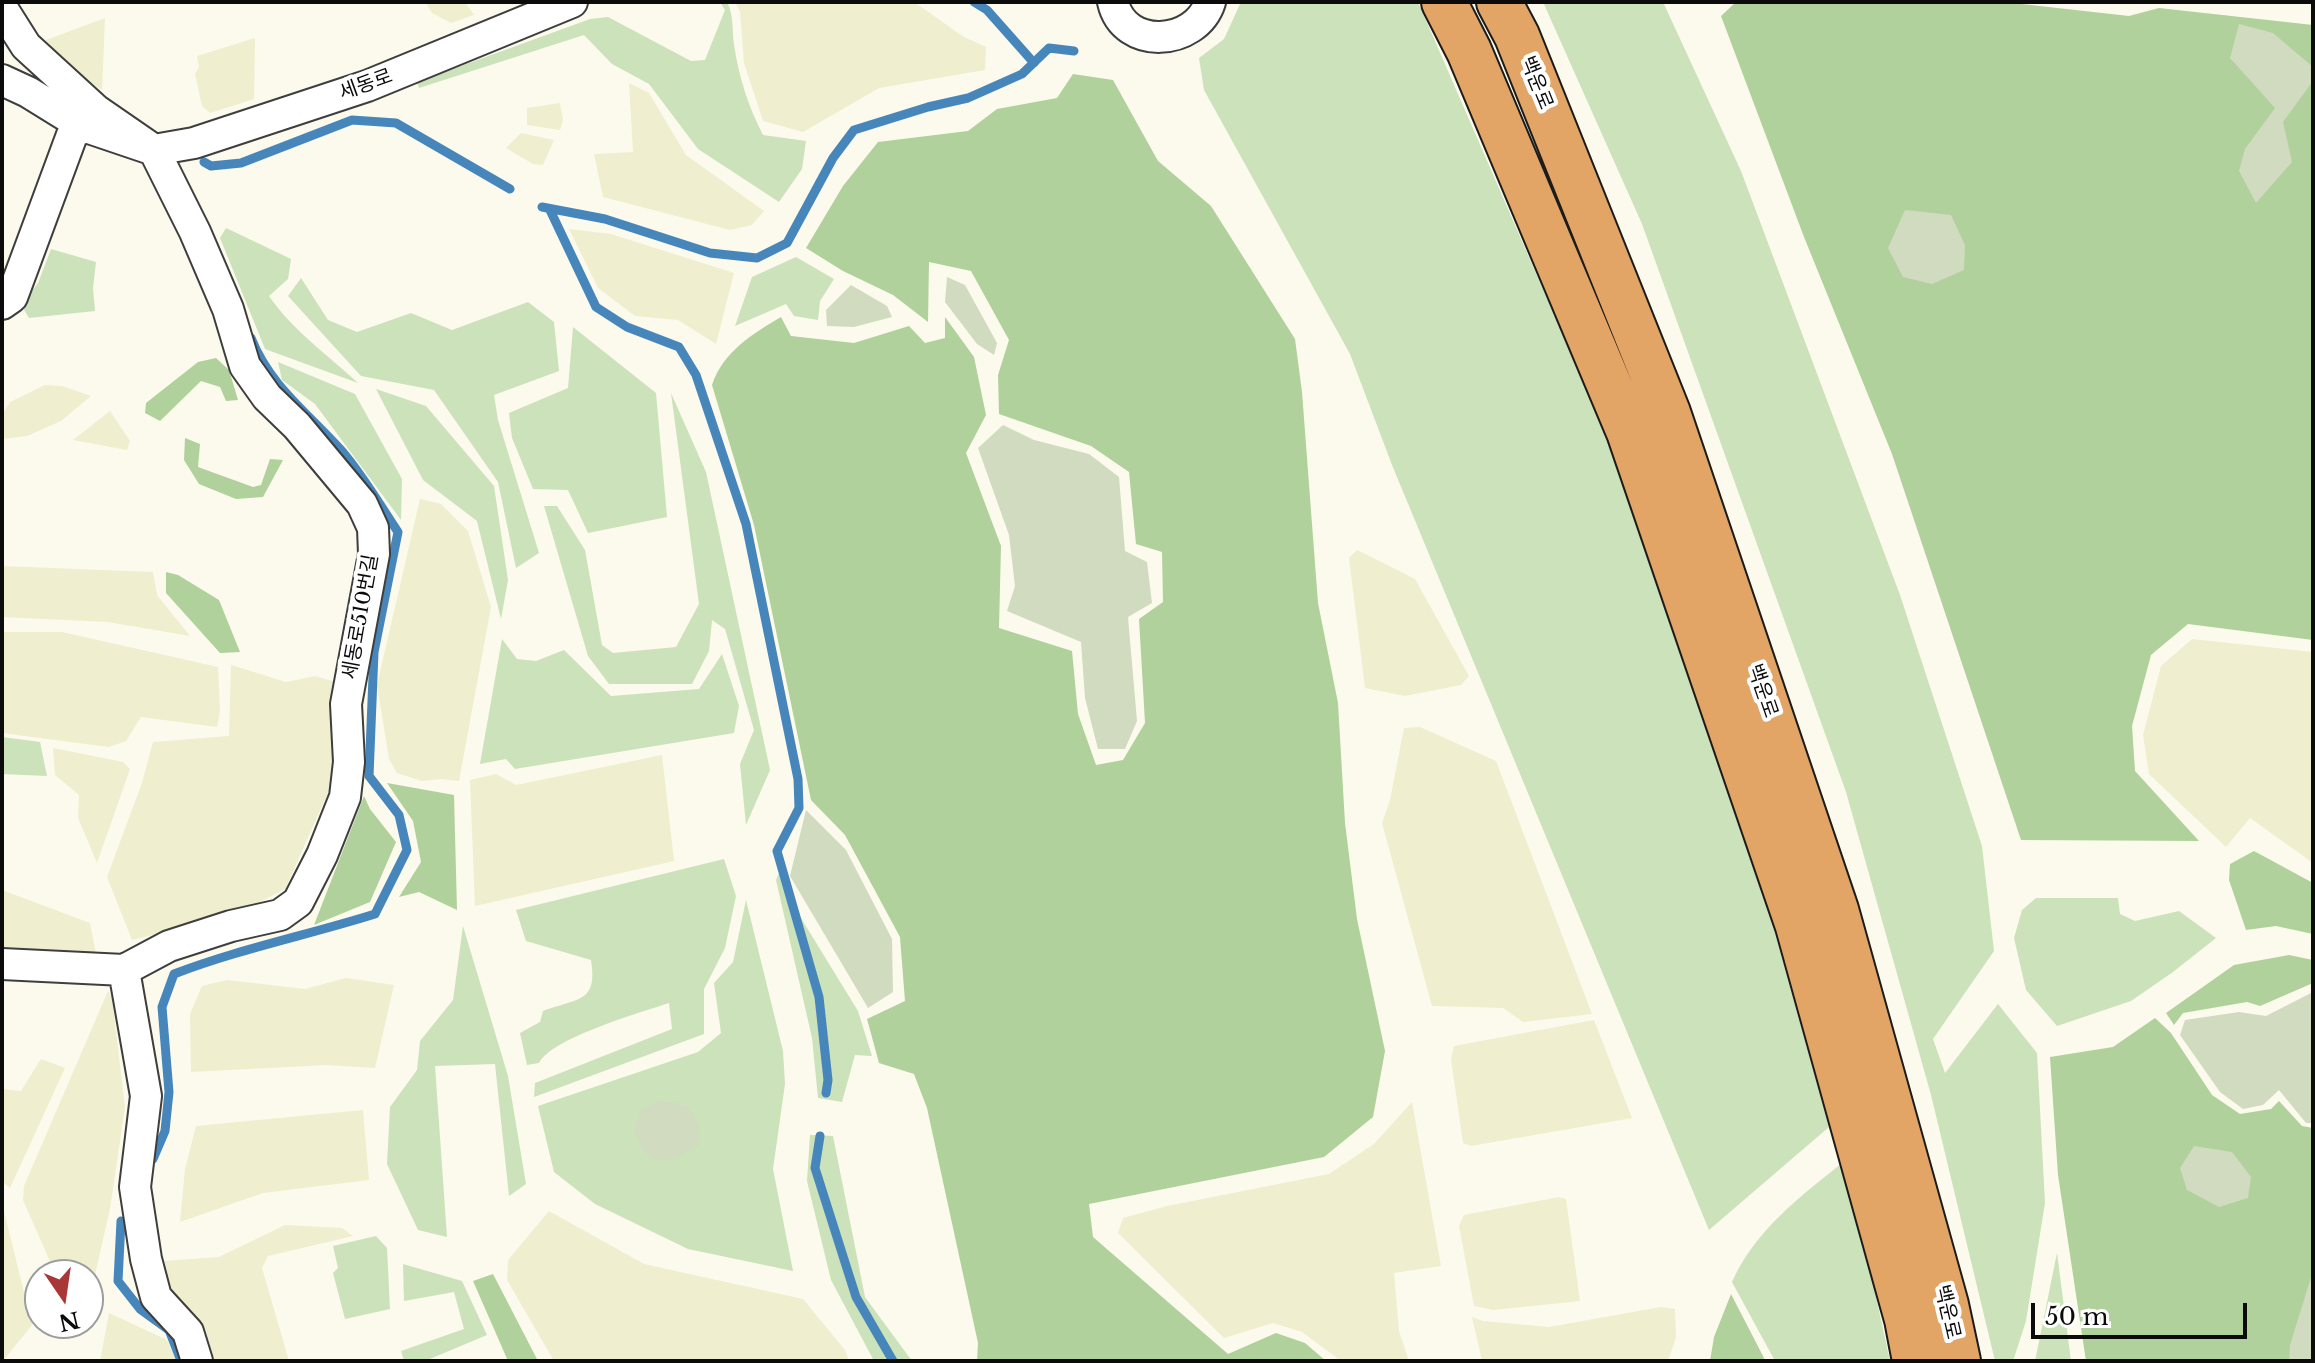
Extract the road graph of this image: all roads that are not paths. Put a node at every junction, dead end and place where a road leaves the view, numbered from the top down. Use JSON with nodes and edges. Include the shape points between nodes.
{"nodes":[{"id":1,"x":572,"y":2,"type":"edge"},
{"id":2,"x":1113,"y":2,"type":"edge"},
{"id":3,"x":1210,"y":2,"type":"edge"},
{"id":4,"x":1444,"y":2,"type":"edge"},
{"id":5,"x":2,"y":8,"type":"edge"},
{"id":6,"x":1508,"y":19,"type":"edge"},
{"id":7,"x":2,"y":80,"type":"edge"},
{"id":8,"x":83,"y":126,"type":"junction"},
{"id":9,"x":154,"y":150,"type":"junction"},
{"id":10,"x":2,"y":304,"type":"edge"},
{"id":11,"x":2,"y":964,"type":"edge"},
{"id":12,"x":124,"y":970,"type":"junction"},
{"id":13,"x":197,"y":1361,"type":"edge"},
{"id":14,"x":1915,"y":1361,"type":"edge"},
{"id":15,"x":1958,"y":1361,"type":"edge"}],
"edges":[{"from":1,"to":9,"type":"street","name":"세동로","via":[[367,86],[194,143]]},
{"from":2,"to":3,"type":"street","via":[[1137,32],[1169,38],[1198,23]]},
{"from":4,"to":14,"type":"highway","name":"백운로","via":[[1629,432],[1798,926]]},
{"from":5,"to":9,"type":"street","via":[[26,46],[96,110]]},
{"from":6,"to":15,"type":"highway","name":"백운로","via":[[1668,413],[1836,910]]},
{"from":7,"to":8,"type":"street","name":"세동로"},
{"from":8,"to":9,"type":"street","name":"세동로"},
{"from":8,"to":10,"type":"street","via":[[72,135],[12,297]]},
{"from":9,"to":12,"type":"street","name":"세동로510번길","via":[[228,309],[245,366],[362,504],[373,528],[374,554],[346,704],[345,797],[298,902],[280,915],[169,946]]},
{"from":11,"to":12,"type":"street"},
{"from":12,"to":13,"type":"street","via":[[146,1096],[135,1187],[146,1259],[156,1297],[188,1332]]}]}
